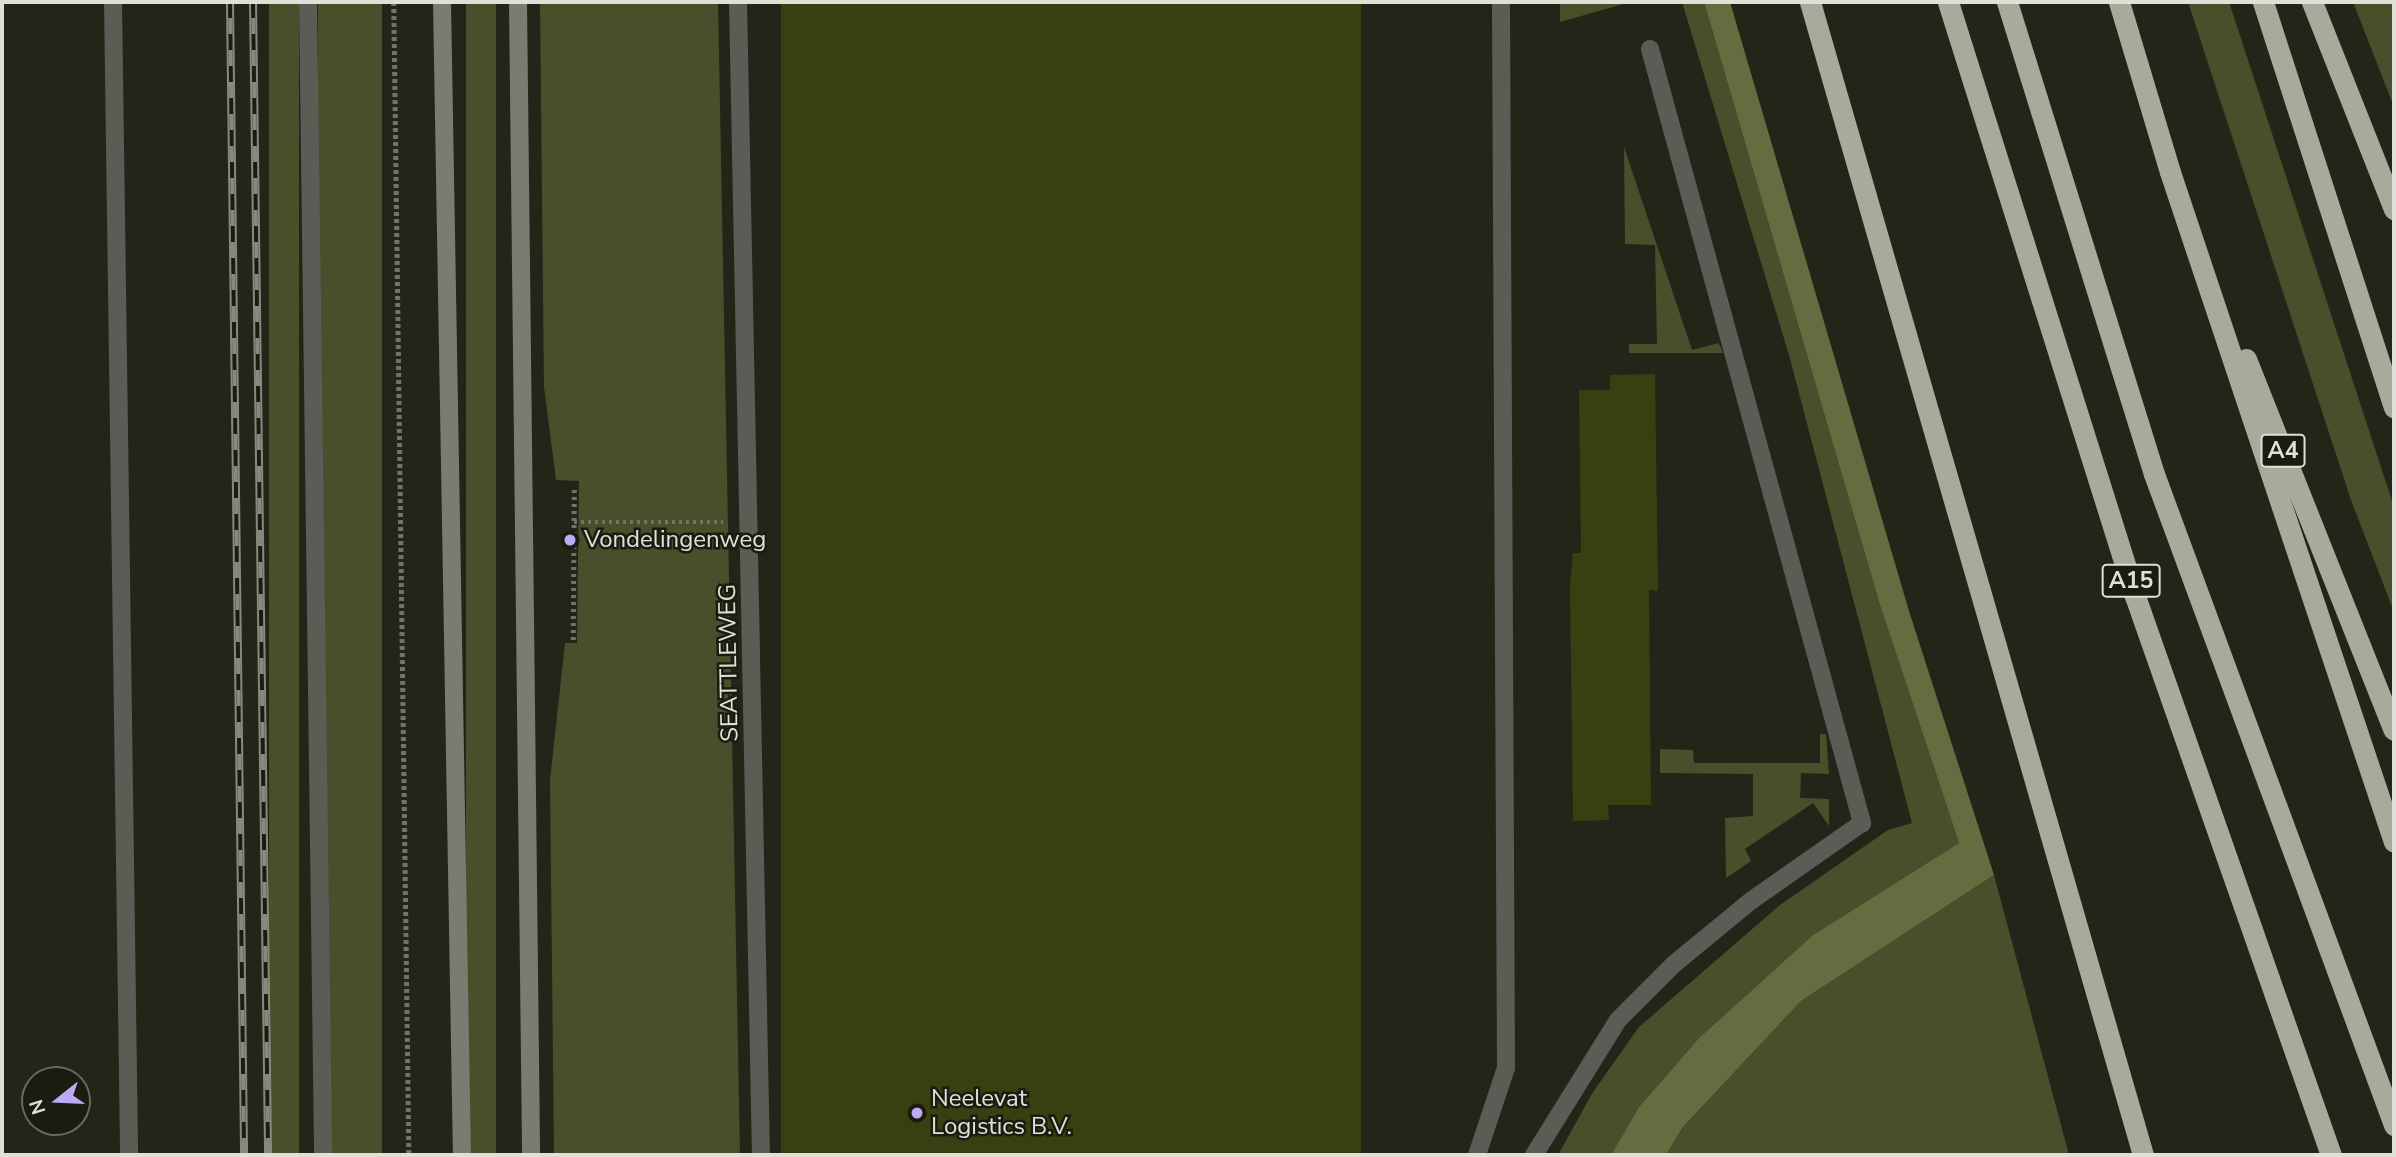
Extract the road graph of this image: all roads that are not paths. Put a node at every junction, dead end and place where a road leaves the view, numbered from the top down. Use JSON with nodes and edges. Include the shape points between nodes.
{"nodes":[{"id":1,"x":113,"y":2,"type":"edge"},
{"id":2,"x":309,"y":2,"type":"edge"},
{"id":3,"x":442,"y":2,"type":"edge"},
{"id":4,"x":518,"y":2,"type":"edge"},
{"id":5,"x":738,"y":2,"type":"edge"},
{"id":6,"x":1501,"y":2,"type":"edge"},
{"id":7,"x":1811,"y":2,"type":"edge"},
{"id":8,"x":1948,"y":2,"type":"edge"},
{"id":9,"x":2007,"y":2,"type":"edge"},
{"id":10,"x":2119,"y":2,"type":"edge"},
{"id":11,"x":2263,"y":2,"type":"edge"},
{"id":12,"x":2312,"y":2,"type":"edge"},
{"id":13,"x":1650,"y":49,"type":"dead end"},
{"id":14,"x":2170,"y":173,"type":"junction"},
{"id":15,"x":2394,"y":209,"type":"edge"},
{"id":16,"x":2394,"y":407,"type":"edge"},
{"id":17,"x":2394,"y":730,"type":"edge"},
{"id":18,"x":2394,"y":842,"type":"edge"},
{"id":19,"x":2394,"y":1125,"type":"edge"},
{"id":20,"x":129,"y":1155,"type":"edge"},
{"id":21,"x":323,"y":1155,"type":"edge"},
{"id":22,"x":462,"y":1155,"type":"edge"},
{"id":23,"x":531,"y":1155,"type":"edge"},
{"id":24,"x":761,"y":1155,"type":"edge"},
{"id":25,"x":1477,"y":1155,"type":"edge"},
{"id":26,"x":1534,"y":1155,"type":"edge"},
{"id":27,"x":2143,"y":1155,"type":"edge"},
{"id":28,"x":2331,"y":1155,"type":"edge"}],
"edges":[{"from":1,"to":20,"type":"street"},
{"from":2,"to":21,"type":"street"},
{"from":3,"to":22,"type":"main road"},
{"from":4,"to":23,"type":"main road"},
{"from":5,"to":24,"type":"street","name":"SEATTLEWEG"},
{"from":6,"to":25,"type":"street","via":[[1506,1068]]},
{"from":7,"to":27,"type":"highway"},
{"from":8,"to":28,"type":"highway","number":"A15","via":[[2135,596]]},
{"from":9,"to":19,"type":"highway","number":"A15","via":[[2154,474]]},
{"from":10,"to":14,"type":"highway"},
{"from":11,"to":16,"type":"highway"},
{"from":12,"to":15,"type":"highway"},
{"from":13,"to":26,"type":"street","via":[[1862,823],[1752,900],[1674,964],[1618,1020]]},
{"from":14,"to":17,"type":"highway","number":"A4"},
{"from":14,"to":18,"type":"highway"}]}
